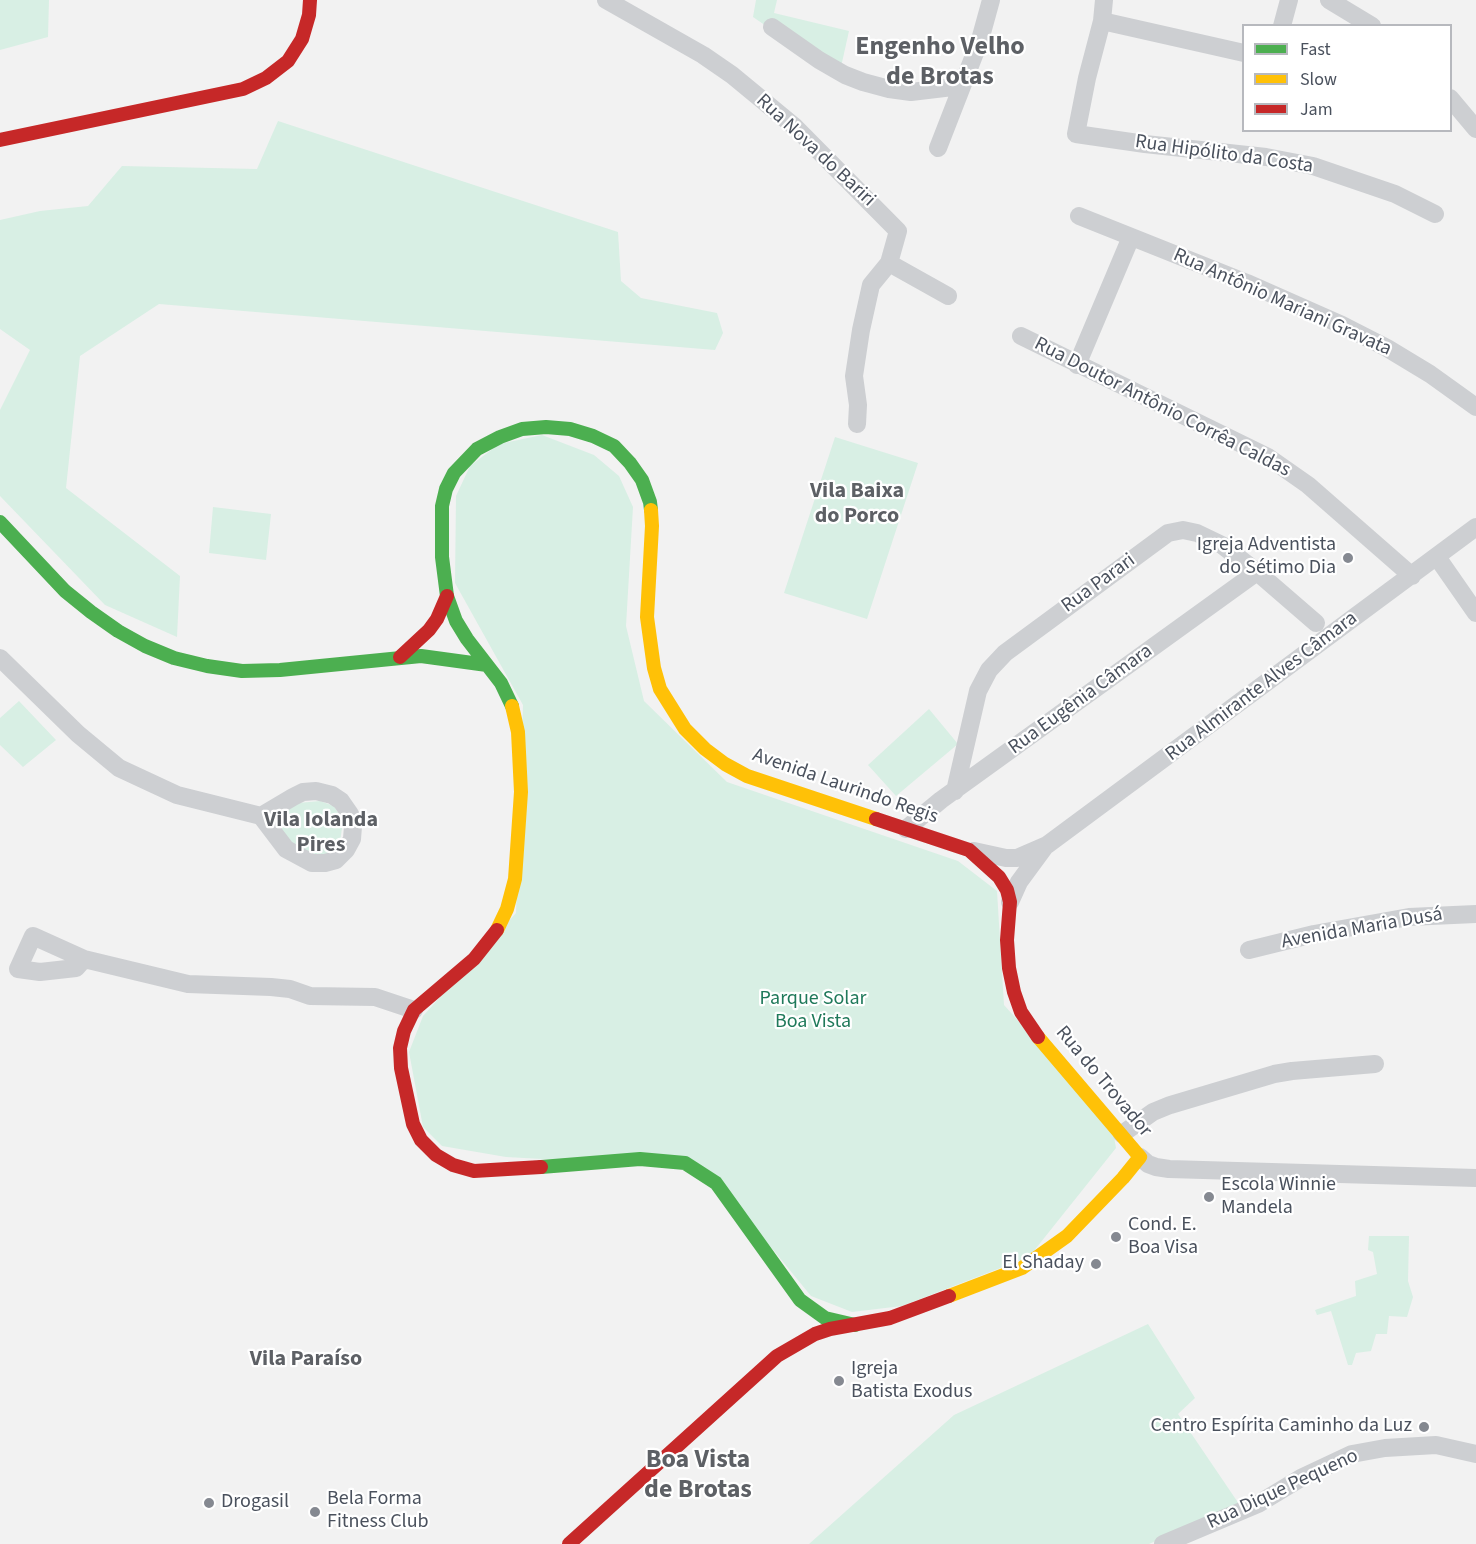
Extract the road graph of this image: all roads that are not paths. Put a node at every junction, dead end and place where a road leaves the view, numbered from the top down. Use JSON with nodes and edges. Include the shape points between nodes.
{"nodes":[{"id":1,"x":310,"y":0,"type":"edge"},
{"id":2,"x":606,"y":0,"type":"edge"},
{"id":3,"x":991,"y":0,"type":"edge"},
{"id":4,"x":1104,"y":0,"type":"edge"},
{"id":5,"x":1289,"y":0,"type":"edge"},
{"id":6,"x":1329,"y":0,"type":"edge"},
{"id":7,"x":1102,"y":21,"type":"junction"},
{"id":8,"x":1283,"y":24,"type":"edge"},
{"id":9,"x":1369,"y":24,"type":"edge"},
{"id":10,"x":772,"y":27,"type":"dead end"},
{"id":11,"x":1242,"y":53,"type":"edge"},
{"id":12,"x":961,"y":86,"type":"junction"},
{"id":13,"x":1452,"y":100,"type":"edge"},
{"id":14,"x":1476,"y":129,"type":"edge"},
{"id":15,"x":0,"y":140,"type":"edge"},
{"id":16,"x":938,"y":148,"type":"dead end"},
{"id":17,"x":1435,"y":214,"type":"dead end"},
{"id":18,"x":1079,"y":216,"type":"dead end"},
{"id":19,"x":1131,"y":237,"type":"junction"},
{"id":20,"x":890,"y":263,"type":"junction"},
{"id":21,"x":948,"y":296,"type":"dead end"},
{"id":22,"x":1021,"y":336,"type":"dead end"},
{"id":23,"x":1077,"y":365,"type":"junction"},
{"id":24,"x":1476,"y":407,"type":"edge"},
{"id":25,"x":856,"y":424,"type":"dead end"},
{"id":26,"x":0,"y":522,"type":"edge"},
{"id":27,"x":1476,"y":527,"type":"edge"},
{"id":28,"x":1437,"y":557,"type":"junction"},
{"id":29,"x":1257,"y":572,"type":"junction"},
{"id":30,"x":1412,"y":576,"type":"junction"},
{"id":31,"x":447,"y":596,"type":"junction"},
{"id":32,"x":1476,"y":612,"type":"edge"},
{"id":33,"x":1316,"y":623,"type":"dead end"},
{"id":34,"x":400,"y":657,"type":"junction"},
{"id":35,"x":0,"y":658,"type":"edge"},
{"id":36,"x":488,"y":665,"type":"junction"},
{"id":37,"x":955,"y":791,"type":"junction"},
{"id":38,"x":261,"y":816,"type":"junction"},
{"id":39,"x":906,"y":829,"type":"junction"},
{"id":40,"x":1047,"y":845,"type":"junction"},
{"id":41,"x":969,"y":850,"type":"junction"},
{"id":42,"x":1010,"y":902,"type":"junction"},
{"id":43,"x":1476,"y":914,"type":"edge"},
{"id":44,"x":1249,"y":950,"type":"dead end"},
{"id":45,"x":84,"y":959,"type":"dead end"},
{"id":46,"x":414,"y":1010,"type":"junction"},
{"id":47,"x":1375,"y":1064,"type":"dead end"},
{"id":48,"x":1122,"y":1134,"type":"junction"},
{"id":49,"x":1140,"y":1157,"type":"junction"},
{"id":50,"x":1476,"y":1178,"type":"edge"},
{"id":51,"x":786,"y":1284,"type":"junction"},
{"id":52,"x":792,"y":1311,"type":"dead end"},
{"id":53,"x":855,"y":1325,"type":"junction"},
{"id":54,"x":788,"y":1334,"type":"dead end"},
{"id":55,"x":777,"y":1356,"type":"junction"},
{"id":56,"x":1476,"y":1454,"type":"edge"},
{"id":57,"x":569,"y":1544,"type":"edge"},
{"id":58,"x":1163,"y":1544,"type":"edge"}],
"edges":[{"from":1,"to":15,"type":"street","via":[[302,39],[288,61],[243,89]]},
{"from":2,"to":20,"type":"street","name":"Rua Nova do Bariri","via":[[703,55],[795,127],[898,231]]},
{"from":3,"to":12,"type":"street"},
{"from":4,"to":7,"type":"street"},
{"from":5,"to":8,"type":"street"},
{"from":6,"to":9,"type":"street"},
{"from":7,"to":11,"type":"street"},
{"from":7,"to":17,"type":"street","name":"Rua Hipólito da Costa","via":[[1076,134],[1313,166],[1395,194]]},
{"from":10,"to":12,"type":"street","via":[[819,60],[863,82],[911,92]]},
{"from":12,"to":16,"type":"street"},
{"from":13,"to":14,"type":"street"},
{"from":18,"to":19,"type":"street","name":"Rua Antônio Mariani Gravata"},
{"from":19,"to":23,"type":"street"},
{"from":19,"to":24,"type":"street","name":"Rua Antônio Mariani Gravata","via":[[1342,325],[1430,374]]},
{"from":20,"to":21,"type":"street"},
{"from":20,"to":25,"type":"street","via":[[871,285],[861,330],[854,376]]},
{"from":22,"to":23,"type":"street","name":"Rua Doutor Antônio Corrêa Caldas"},
{"from":23,"to":30,"type":"street","name":"Rua Doutor Antônio Corrêa Caldas","via":[[1268,458],[1308,485]]},
{"from":26,"to":34,"type":"street","via":[[65,591],[91,612],[136,641],[174,658],[242,671]]},
{"from":27,"to":28,"type":"street","name":"Rua Almirante Alves Câmara"},
{"from":28,"to":30,"type":"street","name":"Rua Almirante Alves Câmara"},
{"from":28,"to":32,"type":"street"},
{"from":29,"to":33,"type":"street","name":"Rua Parari"},
{"from":29,"to":37,"type":"street","name":"Rua Eugênia Câmara"},
{"from":29,"to":37,"type":"street","name":"Rua Parari","via":[[1208,537],[1183,530],[1168,533],[1005,653],[989,670],[978,691]]},
{"from":30,"to":40,"type":"street","name":"Rua Almirante Alves Câmara"},
{"from":31,"to":34,"type":"street","via":[[429,630]]},
{"from":31,"to":36,"type":"street","name":"Avenida Laurindo Regis","via":[[461,630]]},
{"from":31,"to":39,"type":"street","name":"Avenida Laurindo Regis","via":[[442,506],[454,473],[477,449],[500,436],[546,427],[570,429],[614,446],[642,480],[650,502],[649,641],[660,689],[685,729],[725,764],[747,776]]},
{"from":34,"to":36,"type":"street"},
{"from":35,"to":38,"type":"street","via":[[119,768],[177,795]]},
{"from":36,"to":46,"type":"street","name":"Avenida Laurindo Regis","via":[[512,706],[518,732],[521,792],[515,879],[495,933],[474,959]]},
{"from":37,"to":39,"type":"street","name":"Rua Eugênia Câmara"},
{"from":38,"to":38,"type":"street","via":[[286,849],[312,863],[336,860],[352,839],[350,814],[332,795],[303,792]]},
{"from":39,"to":41,"type":"street","name":"Avenida Laurindo Regis"},
{"from":40,"to":41,"type":"street","name":"Rua Almirante Alves Câmara","via":[[1017,858]]},
{"from":40,"to":42,"type":"street","name":"Rua Almirante Alves Câmara"},
{"from":41,"to":42,"type":"street","name":"Avenida Laurindo Regis","via":[[999,878]]},
{"from":42,"to":48,"type":"street","name":"Rua do Trovador","via":[[1009,968],[1022,1012],[1033,1031]]},
{"from":43,"to":44,"type":"street","name":"Avenida Maria Dusá","via":[[1409,917]]},
{"from":45,"to":46,"type":"street","via":[[188,984],[290,989],[310,996],[375,997]]},
{"from":46,"to":51,"type":"street","name":"Avenida Laurindo Regis","via":[[400,1048],[401,1068],[413,1124],[421,1140],[436,1155],[474,1171],[640,1159],[685,1163],[716,1183]]},
{"from":47,"to":48,"type":"street","via":[[1274,1074],[1170,1105]]},
{"from":48,"to":49,"type":"street","name":"Rua do Trovador"},
{"from":49,"to":50,"type":"street","via":[[1156,1167],[1169,1169]]},
{"from":49,"to":53,"type":"street","name":"Rua do Trovador","via":[[1067,1236],[1022,1268],[890,1318]]},
{"from":51,"to":52,"type":"street","name":"Avenida Laurindo Regis"},
{"from":51,"to":53,"type":"street","name":"Avenida Laurindo Regis","via":[[813,1311]]},
{"from":53,"to":55,"type":"street","name":"Rua do Trovador","via":[[815,1334]]},
{"from":54,"to":55,"type":"street"},
{"from":55,"to":57,"type":"street"},
{"from":56,"to":58,"type":"street","name":"Rua Dique Pequeno","via":[[1436,1445],[1352,1454],[1258,1504]]}]}
